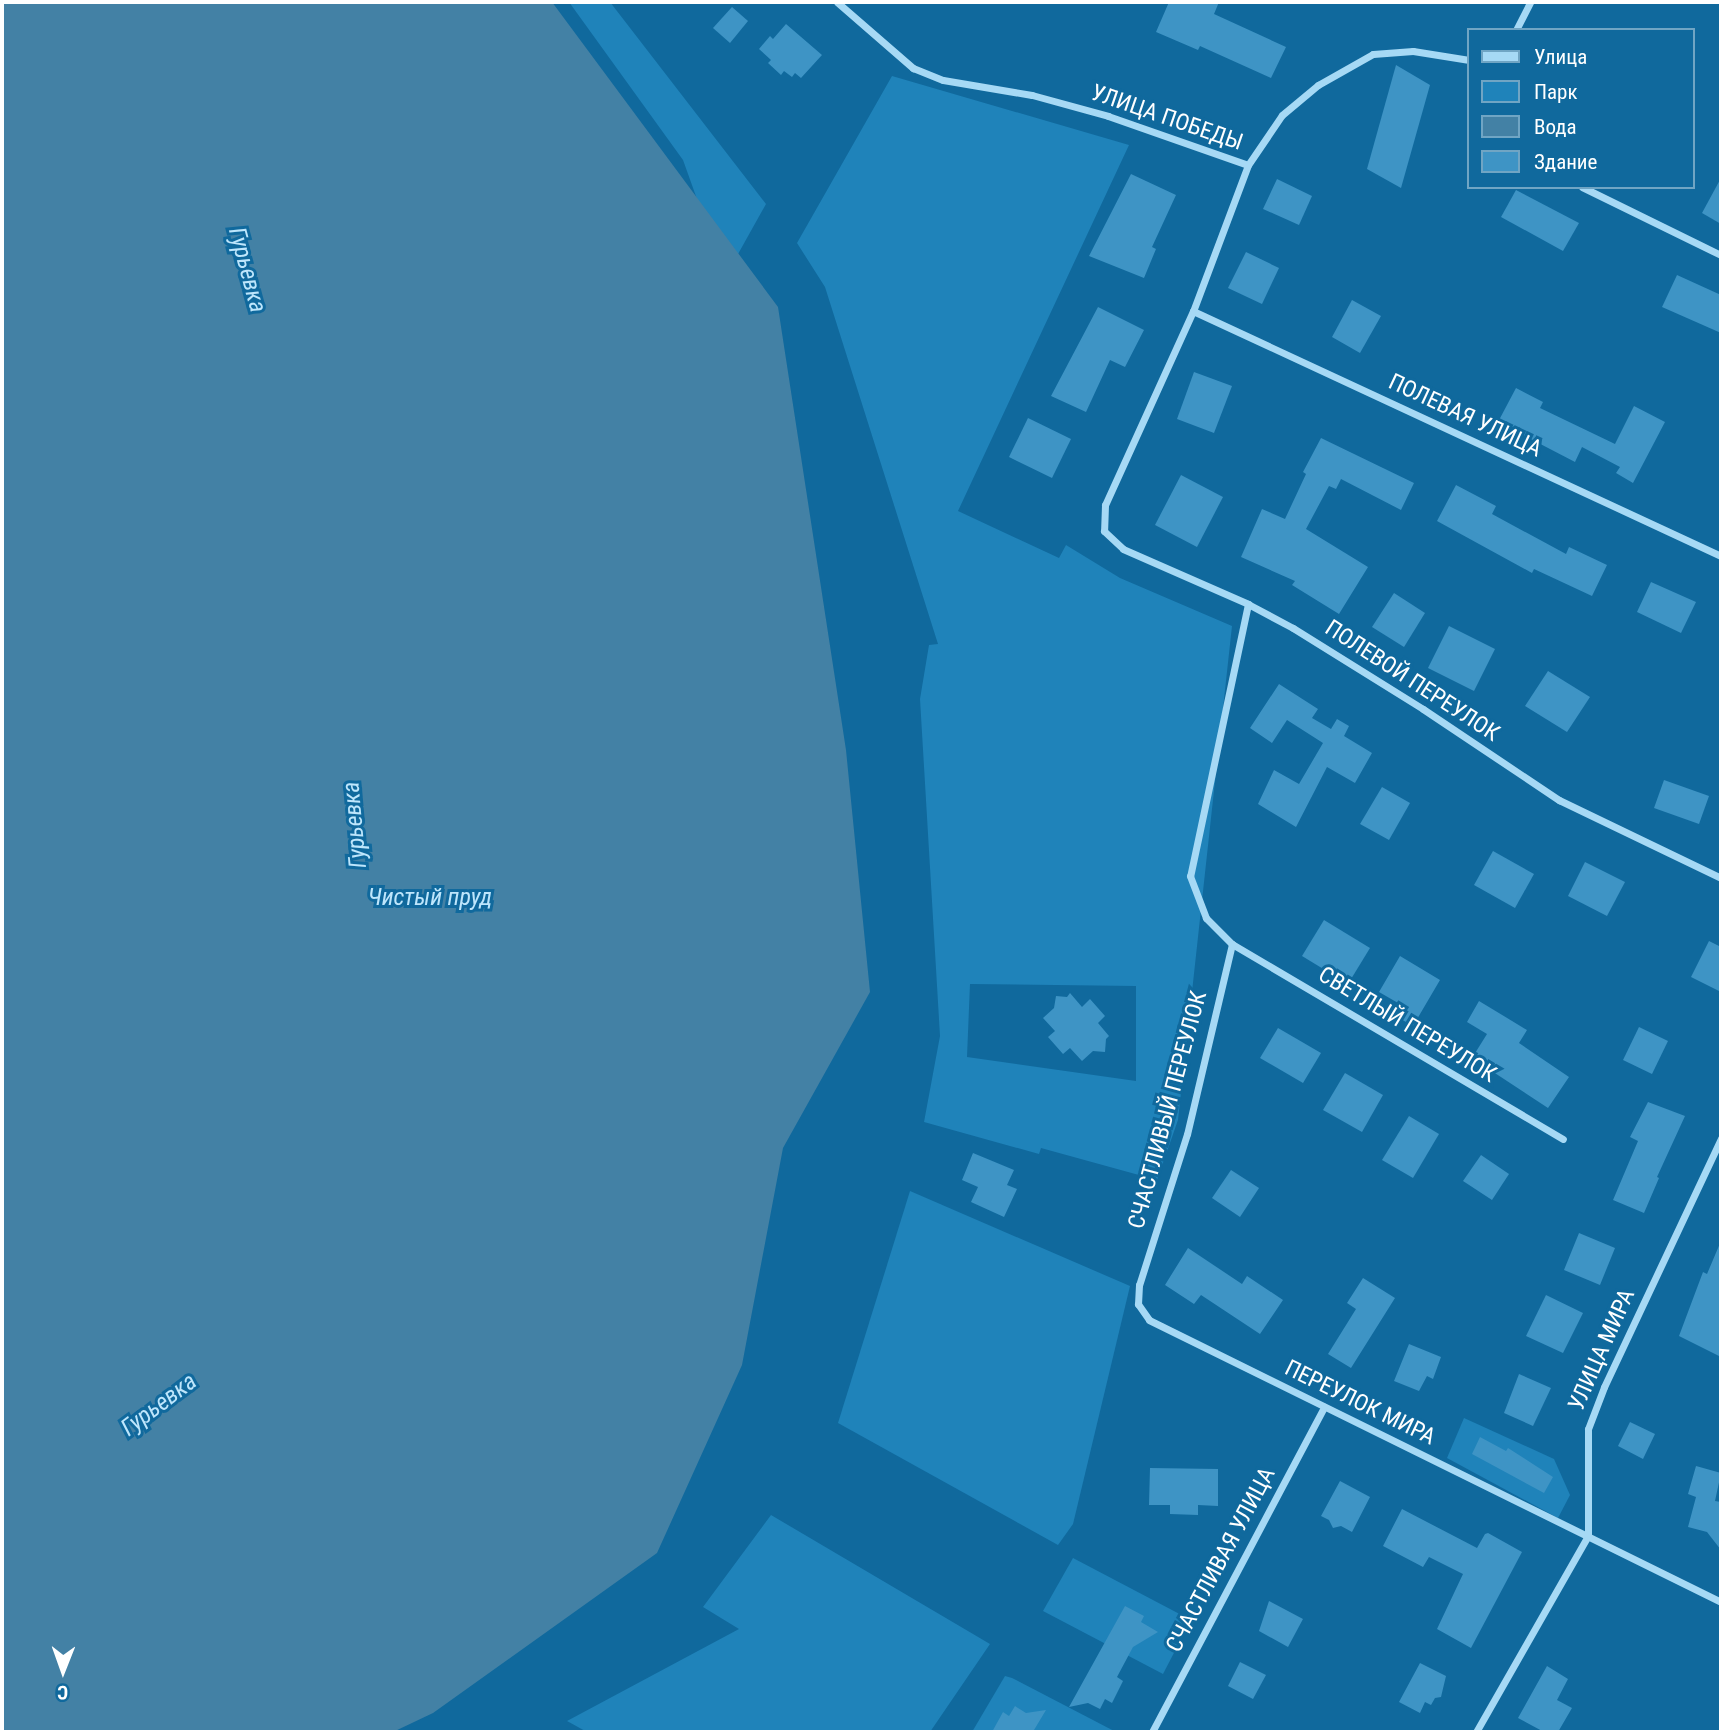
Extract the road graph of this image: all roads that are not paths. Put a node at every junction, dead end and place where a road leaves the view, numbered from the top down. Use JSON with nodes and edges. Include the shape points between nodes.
{"nodes":[{"id":1,"x":837,"y":2,"type":"edge"},
{"id":2,"x":1530,"y":2,"type":"edge"},
{"id":3,"x":1517,"y":28,"type":"edge"},
{"id":4,"x":1468,"y":61,"type":"edge"},
{"id":5,"x":1248,"y":165,"type":"junction"},
{"id":6,"x":1586,"y":189,"type":"edge"},
{"id":7,"x":1721,"y":255,"type":"edge"},
{"id":8,"x":1194,"y":311,"type":"junction"},
{"id":9,"x":1721,"y":556,"type":"edge"},
{"id":10,"x":1248,"y":604,"type":"junction"},
{"id":11,"x":1721,"y":878,"type":"edge"},
{"id":12,"x":1232,"y":944,"type":"junction"},
{"id":13,"x":1721,"y":1138,"type":"edge"},
{"id":14,"x":1563,"y":1139,"type":"dead end"},
{"id":15,"x":1139,"y":1285,"type":"joint"},
{"id":16,"x":1324,"y":1407,"type":"junction"},
{"id":17,"x":1588,"y":1536,"type":"junction"},
{"id":18,"x":1721,"y":1602,"type":"edge"},
{"id":19,"x":1152,"y":1732,"type":"edge"},
{"id":20,"x":1476,"y":1732,"type":"edge"}],
"edges":[{"from":1,"to":5,"type":"street","name":"УЛИЦА ПОБЕДЫ","via":[[913,68],[943,80],[1032,95],[1108,116]]},
{"from":2,"to":3,"type":"street"},
{"from":4,"to":5,"type":"street","name":"УЛИЦА ПОБЕДЫ","via":[[1413,51],[1373,54],[1318,85],[1282,116]]},
{"from":5,"to":8,"type":"street"},
{"from":6,"to":7,"type":"street"},
{"from":8,"to":9,"type":"street","name":"ПОЛЕВАЯ УЛИЦА"},
{"from":8,"to":10,"type":"street","name":"ПОЛЕВОЙ ПЕРЕУЛОК","via":[[1105,505],[1104,531],[1123,549]]},
{"from":10,"to":11,"type":"street","name":"ПОЛЕВОЙ ПЕРЕУЛОК","via":[[1423,709],[1559,800]]},
{"from":10,"to":12,"type":"street","name":"СВЕТЛЫЙ ПЕРЕУЛОК","via":[[1190,876],[1206,918]]},
{"from":12,"to":14,"type":"street","name":"СВЕТЛЫЙ ПЕРЕУЛОК"},
{"from":12,"to":15,"type":"street","name":"СЧАСТЛИВЫЙ ПЕРЕУЛОК","via":[[1187,1134]]},
{"from":13,"to":17,"type":"street","name":"УЛИЦА МИРА","via":[[1588,1429]]},
{"from":15,"to":16,"type":"street","name":"ПЕРЕУЛОК МИРА","via":[[1138,1304],[1149,1320]]},
{"from":16,"to":17,"type":"street","name":"ПЕРЕУЛОК МИРА"},
{"from":16,"to":19,"type":"street","name":"СЧАСТЛИВАЯ УЛИЦА"},
{"from":17,"to":18,"type":"street","name":"ПЕРЕУЛОК МИРА"},
{"from":17,"to":20,"type":"street","name":"УЛИЦА МИРА"}]}
